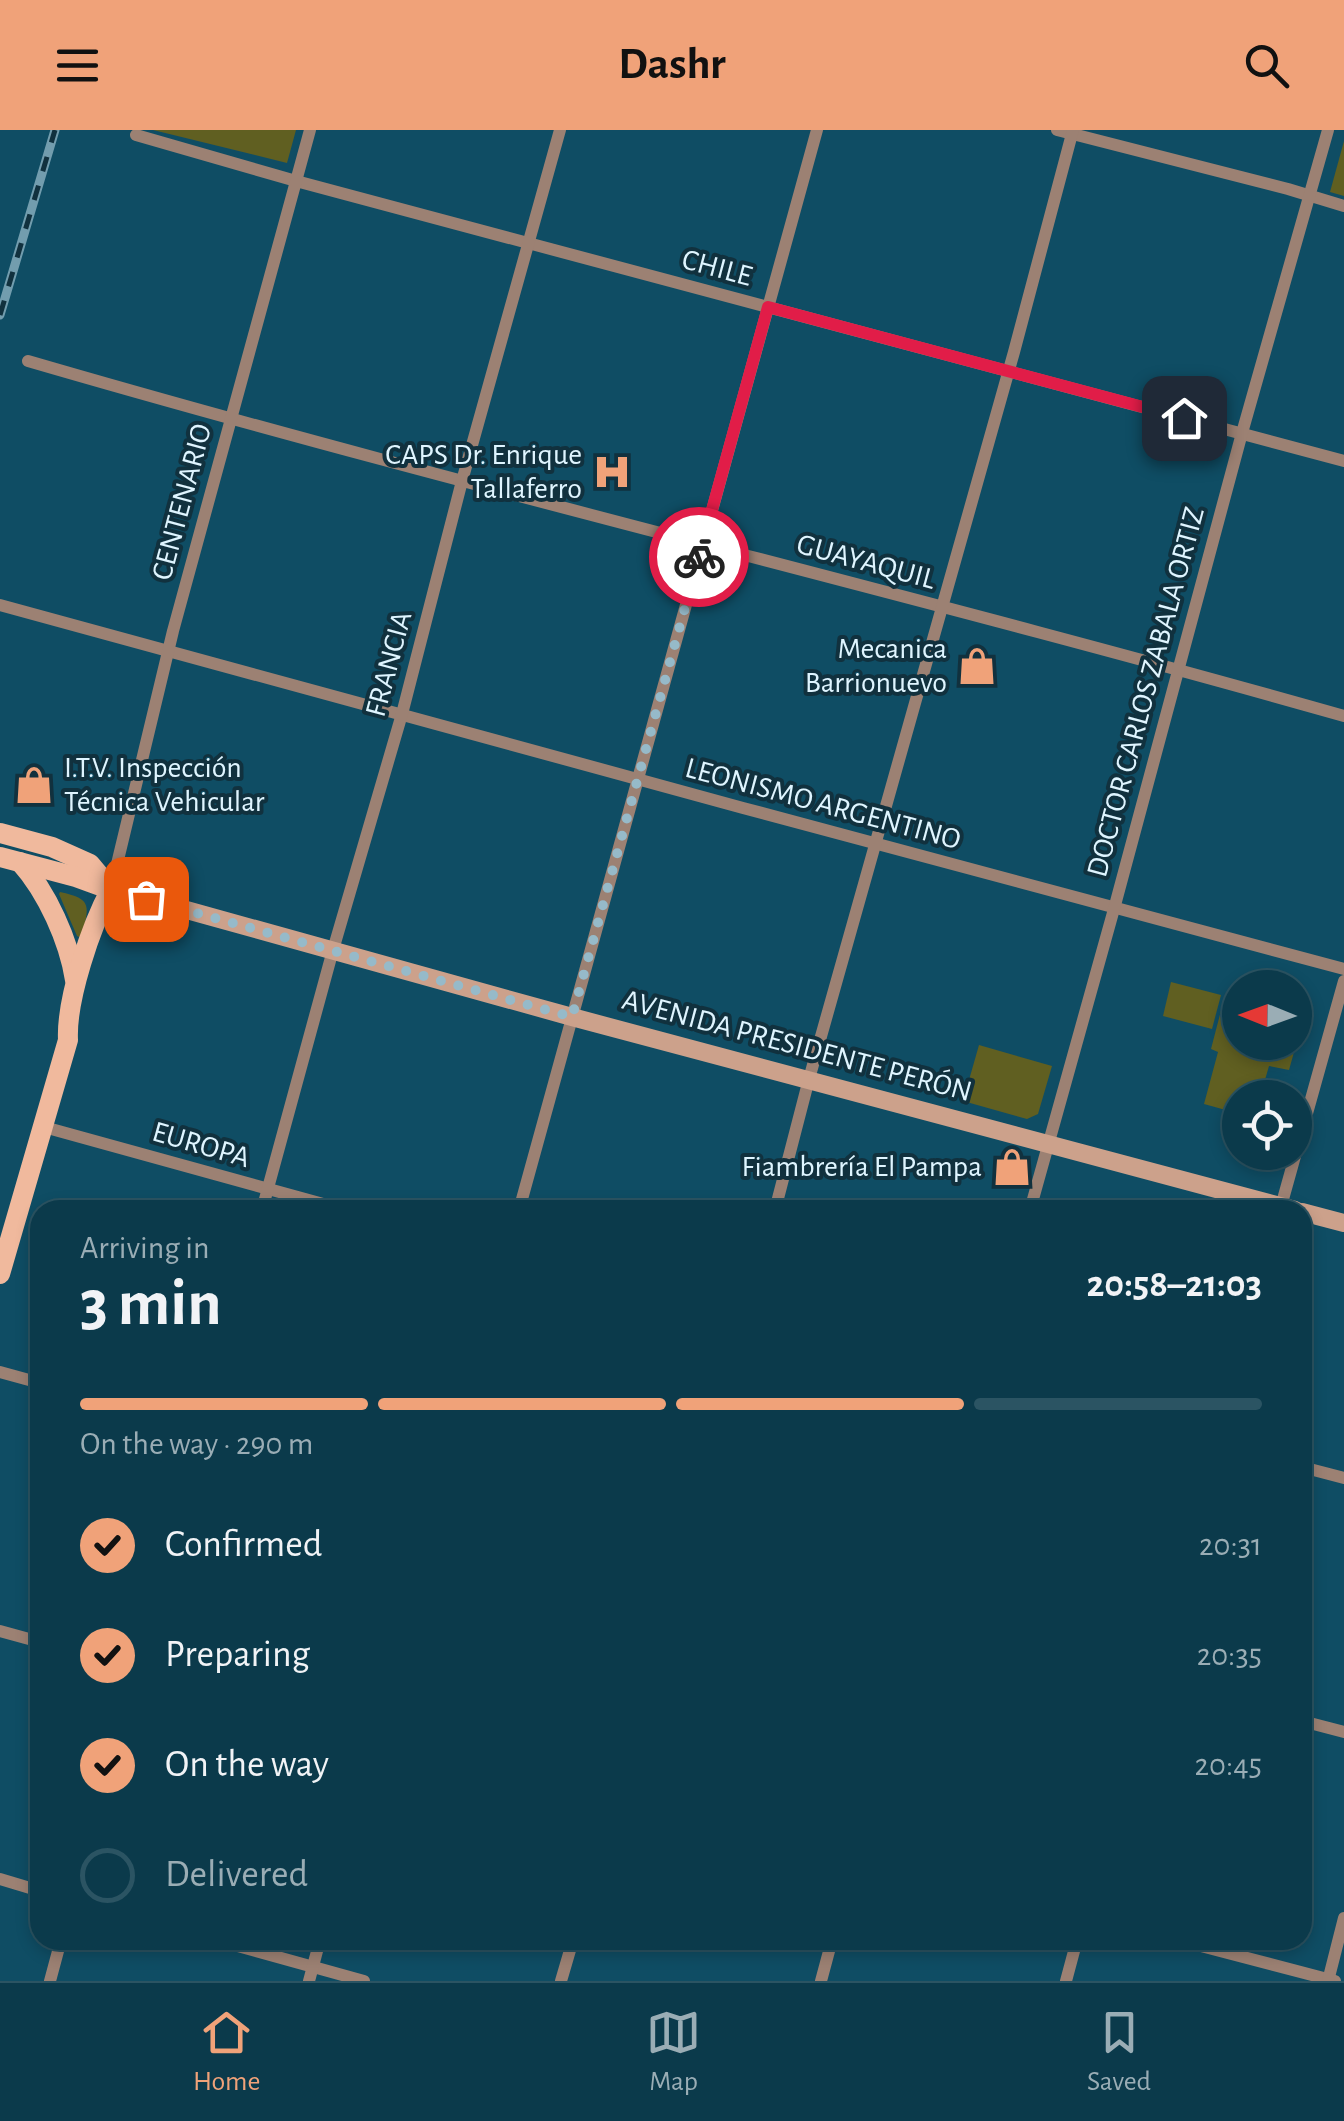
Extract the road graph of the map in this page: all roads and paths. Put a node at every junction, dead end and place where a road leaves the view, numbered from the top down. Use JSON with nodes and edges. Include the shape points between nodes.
{"nodes":[{"id":1,"x":310,"y":130,"type":"edge"},
{"id":2,"x":560,"y":130,"type":"edge"},
{"id":3,"x":817,"y":130,"type":"edge"},
{"id":4,"x":1057,"y":130,"type":"edge"},
{"id":5,"x":1328,"y":130,"type":"edge"},
{"id":6,"x":1072,"y":132,"type":"edge"},
{"id":7,"x":136,"y":135,"type":"dead end"},
{"id":8,"x":296,"y":180,"type":"junction"},
{"id":9,"x":1310,"y":196,"type":"junction"},
{"id":10,"x":1344,"y":206,"type":"edge"},
{"id":11,"x":527,"y":242,"type":"junction"},
{"id":12,"x":768,"y":307,"type":"junction"},
{"id":13,"x":28,"y":361,"type":"dead end"},
{"id":14,"x":1009,"y":372,"type":"junction"},
{"id":15,"x":230,"y":420,"type":"junction"},
{"id":16,"x":1242,"y":433,"type":"junction"},
{"id":17,"x":1344,"y":460,"type":"edge"},
{"id":18,"x":462,"y":481,"type":"junction"},
{"id":19,"x":703,"y":544,"type":"junction"},
{"id":20,"x":0,"y":605,"type":"edge"},
{"id":21,"x":943,"y":608,"type":"junction"},
{"id":22,"x":168,"y":650,"type":"junction"},
{"id":23,"x":1178,"y":668,"type":"junction"},
{"id":24,"x":402,"y":714,"type":"junction"},
{"id":25,"x":1344,"y":716,"type":"edge"},
{"id":26,"x":638,"y":780,"type":"junction"},
{"id":27,"x":0,"y":833,"type":"edge"},
{"id":28,"x":874,"y":844,"type":"junction"},
{"id":29,"x":10,"y":859,"type":"edge"},
{"id":30,"x":111,"y":889,"type":"junction"},
{"id":31,"x":1114,"y":908,"type":"junction"},
{"id":32,"x":333,"y":950,"type":"junction"},
{"id":33,"x":1344,"y":969,"type":"edge"},
{"id":34,"x":1344,"y":981,"type":"edge"},
{"id":35,"x":76,"y":987,"type":"junction"},
{"id":36,"x":572,"y":1017,"type":"junction"},
{"id":37,"x":68,"y":1040,"type":"junction"},
{"id":38,"x":808,"y":1079,"type":"junction"},
{"id":39,"x":44,"y":1126,"type":"junction"},
{"id":40,"x":1048,"y":1144,"type":"junction"},
{"id":41,"x":268,"y":1189,"type":"junction"},
{"id":42,"x":265,"y":1200,"type":"edge"},
{"id":43,"x":308,"y":1200,"type":"edge"},
{"id":44,"x":522,"y":1200,"type":"edge"},
{"id":45,"x":777,"y":1200,"type":"edge"},
{"id":46,"x":1033,"y":1200,"type":"edge"},
{"id":47,"x":1252,"y":1200,"type":"edge"},
{"id":48,"x":1287,"y":1200,"type":"edge"},
{"id":49,"x":1312,"y":1215,"type":"edge"},
{"id":50,"x":1344,"y":1223,"type":"edge"},
{"id":51,"x":0,"y":1274,"type":"edge"},
{"id":52,"x":0,"y":1372,"type":"edge"},
{"id":53,"x":30,"y":1380,"type":"edge"},
{"id":54,"x":1312,"y":1470,"type":"edge"},
{"id":55,"x":1344,"y":1478,"type":"edge"},
{"id":56,"x":0,"y":1630,"type":"edge"},
{"id":57,"x":30,"y":1639,"type":"edge"},
{"id":58,"x":1312,"y":1724,"type":"edge"},
{"id":59,"x":1344,"y":1732,"type":"edge"},
{"id":60,"x":0,"y":1880,"type":"edge"},
{"id":61,"x":30,"y":1888,"type":"edge"},
{"id":62,"x":1344,"y":1918,"type":"edge"},
{"id":63,"x":58,"y":1950,"type":"edge"},
{"id":64,"x":244,"y":1950,"type":"edge"},
{"id":65,"x":570,"y":1950,"type":"edge"},
{"id":66,"x":829,"y":1950,"type":"edge"},
{"id":67,"x":1075,"y":1950,"type":"edge"},
{"id":68,"x":1216,"y":1950,"type":"edge"},
{"id":69,"x":311,"y":1974,"type":"edge"},
{"id":70,"x":1330,"y":1980,"type":"edge"},
{"id":71,"x":50,"y":1981,"type":"edge"},
{"id":72,"x":364,"y":1981,"type":"edge"},
{"id":73,"x":561,"y":1981,"type":"edge"},
{"id":74,"x":821,"y":1981,"type":"edge"},
{"id":75,"x":1066,"y":1981,"type":"edge"}],
"edges":[{"from":1,"to":8,"type":"street","name":"CENTENARIO"},
{"from":2,"to":11,"type":"street","name":"FRANCIA"},
{"from":3,"to":12,"type":"street"},
{"from":4,"to":6,"type":"street"},
{"from":5,"to":9,"type":"street","name":"DOCTOR CARLOS ZABALA ORTIZ"},
{"from":6,"to":9,"type":"street"},
{"from":6,"to":14,"type":"street"},
{"from":7,"to":8,"type":"street","name":"CHILE"},
{"from":8,"to":11,"type":"street","name":"CHILE"},
{"from":8,"to":15,"type":"street","name":"CENTENARIO"},
{"from":9,"to":10,"type":"street"},
{"from":9,"to":16,"type":"street","name":"DOCTOR CARLOS ZABALA ORTIZ"},
{"from":11,"to":12,"type":"street","name":"CHILE"},
{"from":11,"to":18,"type":"street","name":"FRANCIA"},
{"from":12,"to":14,"type":"street","name":"CHILE"},
{"from":12,"to":19,"type":"street"},
{"from":13,"to":15,"type":"street","name":"GUAYAQUIL"},
{"from":14,"to":16,"type":"street","name":"CHILE"},
{"from":14,"to":21,"type":"street"},
{"from":15,"to":18,"type":"street","name":"GUAYAQUIL"},
{"from":15,"to":22,"type":"street","name":"CENTENARIO"},
{"from":16,"to":17,"type":"street","name":"CHILE"},
{"from":16,"to":23,"type":"street","name":"DOCTOR CARLOS ZABALA ORTIZ"},
{"from":18,"to":19,"type":"street","name":"GUAYAQUIL"},
{"from":18,"to":24,"type":"street","name":"FRANCIA"},
{"from":19,"to":21,"type":"street","name":"GUAYAQUIL"},
{"from":19,"to":26,"type":"street"},
{"from":20,"to":22,"type":"street","name":"LEONISMO ARGENTINO"},
{"from":21,"to":23,"type":"street","name":"GUAYAQUIL"},
{"from":21,"to":28,"type":"street"},
{"from":22,"to":24,"type":"street","name":"LEONISMO ARGENTINO"},
{"from":22,"to":30,"type":"street","name":"CENTENARIO"},
{"from":23,"to":25,"type":"street","name":"GUAYAQUIL"},
{"from":23,"to":31,"type":"street","name":"DOCTOR CARLOS ZABALA ORTIZ"},
{"from":24,"to":26,"type":"street","name":"LEONISMO ARGENTINO"},
{"from":24,"to":32,"type":"street","name":"FRANCIA"},
{"from":26,"to":28,"type":"street","name":"LEONISMO ARGENTINO"},
{"from":26,"to":36,"type":"street"},
{"from":27,"to":30,"type":"main road","name":"AVENIDA PRESIDENTE PERÓN","via":[[90,864]]},
{"from":28,"to":31,"type":"street","name":"LEONISMO ARGENTINO"},
{"from":28,"to":38,"type":"street"},
{"from":29,"to":30,"type":"main road","name":"AVENIDA PRESIDENTE PERÓN"},
{"from":29,"to":35,"type":"main road","via":[[43,893]]},
{"from":30,"to":32,"type":"main road","name":"AVENIDA PRESIDENTE PERÓN"},
{"from":30,"to":35,"type":"main road"},
{"from":30,"to":37,"type":"main road","via":[[110,916],[80,1024]]},
{"from":31,"to":33,"type":"street","name":"LEONISMO ARGENTINO"},
{"from":31,"to":40,"type":"street","name":"DOCTOR CARLOS ZABALA ORTIZ"},
{"from":32,"to":36,"type":"main road","name":"AVENIDA PRESIDENTE PERÓN"},
{"from":32,"to":41,"type":"street","name":"FRANCIA"},
{"from":34,"to":48,"type":"street"},
{"from":35,"to":37,"type":"main road"},
{"from":36,"to":38,"type":"main road","name":"AVENIDA PRESIDENTE PERÓN"},
{"from":36,"to":44,"type":"street"},
{"from":37,"to":39,"type":"main road"},
{"from":38,"to":40,"type":"main road","name":"AVENIDA PRESIDENTE PERÓN"},
{"from":38,"to":45,"type":"street"},
{"from":39,"to":41,"type":"street","name":"EUROPA"},
{"from":39,"to":51,"type":"main road"},
{"from":40,"to":46,"type":"street","name":"DOCTOR CARLOS ZABALA ORTIZ"},
{"from":40,"to":47,"type":"main road","name":"AVENIDA PRESIDENTE PERÓN"},
{"from":41,"to":42,"type":"street","name":"FRANCIA"},
{"from":41,"to":43,"type":"street","name":"EUROPA"},
{"from":49,"to":50,"type":"main road"},
{"from":52,"to":53,"type":"street"},
{"from":54,"to":55,"type":"street"},
{"from":56,"to":57,"type":"street"},
{"from":58,"to":59,"type":"street"},
{"from":60,"to":61,"type":"street"},
{"from":62,"to":70,"type":"street"},
{"from":63,"to":71,"type":"street"},
{"from":64,"to":69,"type":"street"},
{"from":65,"to":73,"type":"street"},
{"from":66,"to":74,"type":"street"},
{"from":67,"to":75,"type":"street"},
{"from":68,"to":70,"type":"street"},
{"from":69,"to":72,"type":"street"}]}
